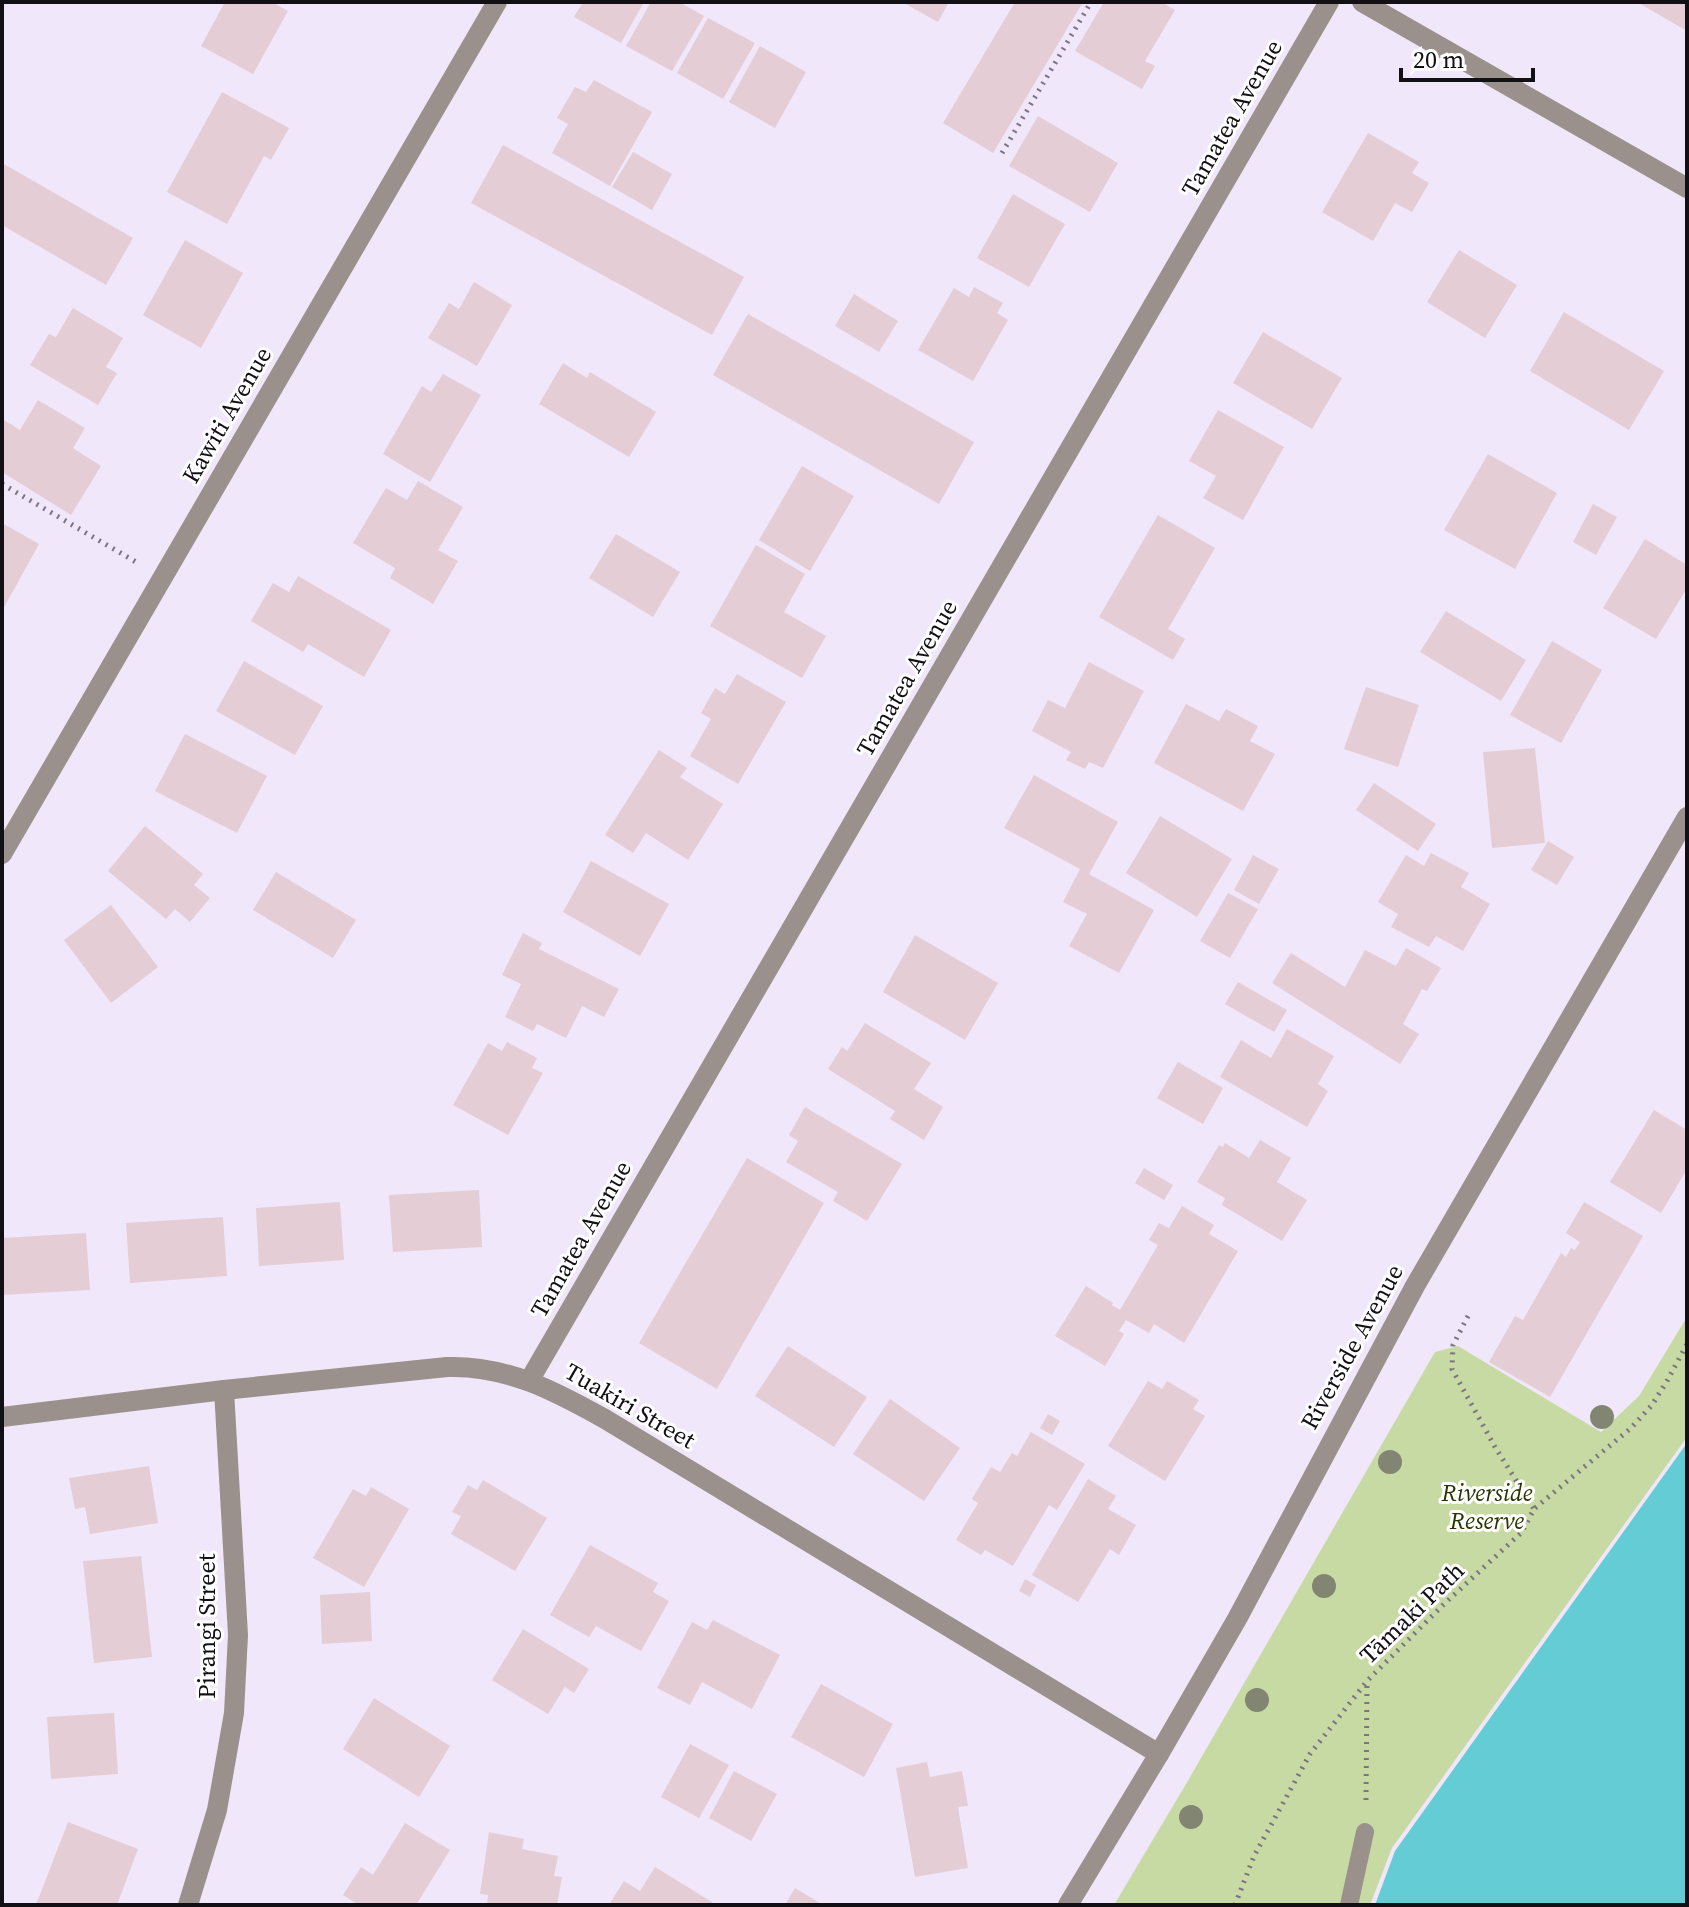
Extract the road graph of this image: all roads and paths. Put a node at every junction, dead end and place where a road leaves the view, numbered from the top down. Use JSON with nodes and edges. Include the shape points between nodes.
{"nodes":[{"id":1,"x":497,"y":2,"type":"edge"},
{"id":2,"x":1091,"y":2,"type":"edge"},
{"id":3,"x":1329,"y":2,"type":"edge"},
{"id":4,"x":1362,"y":2,"type":"edge"},
{"id":5,"x":1002,"y":153,"type":"dead end"},
{"id":6,"x":1687,"y":188,"type":"edge"},
{"id":7,"x":2,"y":484,"type":"edge"},
{"id":8,"x":162,"y":578,"type":"junction"},
{"id":9,"x":1687,"y":817,"type":"edge"},
{"id":10,"x":2,"y":854,"type":"edge"},
{"id":11,"x":1468,"y":1316,"type":"dead end"},
{"id":12,"x":1687,"y":1344,"type":"edge"},
{"id":13,"x":529,"y":1381,"type":"junction"},
{"id":14,"x":224,"y":1390,"type":"junction"},
{"id":15,"x":2,"y":1417,"type":"edge"},
{"id":16,"x":1534,"y":1509,"type":"junction"},
{"id":17,"x":1367,"y":1681,"type":"junction"},
{"id":18,"x":1159,"y":1754,"type":"junction"},
{"id":19,"x":1365,"y":1832,"type":"joint"},
{"id":20,"x":188,"y":1905,"type":"edge"},
{"id":21,"x":1068,"y":1905,"type":"edge"},
{"id":22,"x":1235,"y":1905,"type":"edge"},
{"id":23,"x":1349,"y":1905,"type":"edge"}],
"edges":[{"from":1,"to":8,"type":"street","name":"Kawiti Avenue"},
{"from":2,"to":5,"type":"path"},
{"from":3,"to":13,"type":"street","name":"Tamatea Avenue"},
{"from":4,"to":6,"type":"street"},
{"from":7,"to":8,"type":"path"},
{"from":8,"to":10,"type":"street","name":"Kawiti Avenue"},
{"from":9,"to":18,"type":"street","name":"Riverside Avenue","via":[[1415,1286]]},
{"from":11,"to":16,"type":"path","via":[[1453,1345],[1452,1369]]},
{"from":12,"to":16,"type":"path","name":"Tāmaki Path","via":[[1652,1405]]},
{"from":13,"to":14,"type":"street","name":"Tuakiri Street","via":[[469,1366]]},
{"from":13,"to":18,"type":"street","name":"Tuakiri Street","via":[[605,1419]]},
{"from":14,"to":15,"type":"street","name":"Tuakiri Street"},
{"from":14,"to":20,"type":"street","name":"Pirangi Street","via":[[238,1635],[234,1713],[217,1810]]},
{"from":16,"to":17,"type":"path","name":"Tāmaki Path","via":[[1522,1532]]},
{"from":17,"to":19,"type":"path"},
{"from":17,"to":22,"type":"path","name":"Tāmaki Path","via":[[1310,1754],[1254,1856]]},
{"from":18,"to":21,"type":"street","name":"Riverside Avenue"},
{"from":19,"to":23,"type":"lane"}]}
